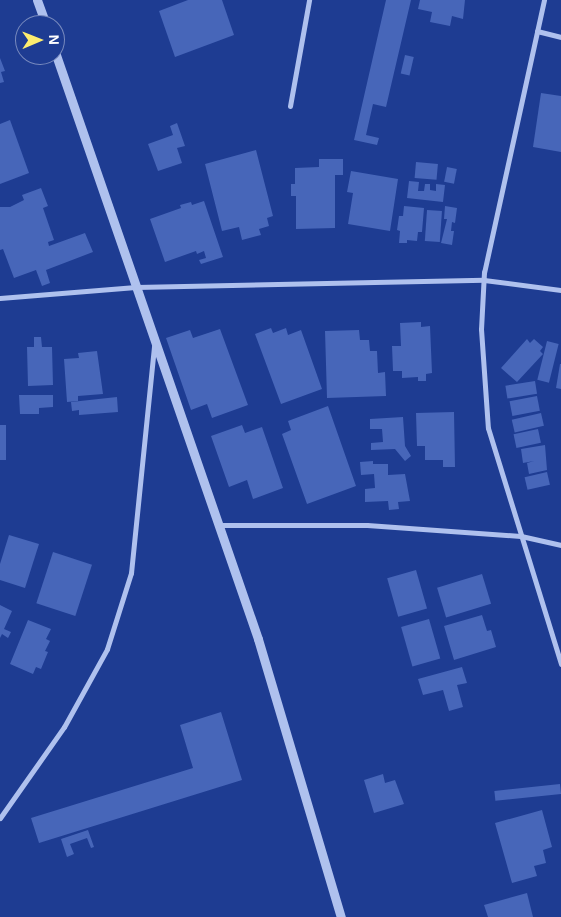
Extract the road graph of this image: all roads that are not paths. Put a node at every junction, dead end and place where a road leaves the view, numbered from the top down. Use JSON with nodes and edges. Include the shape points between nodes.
{"nodes":[{"id":1,"x":37,"y":0,"type":"edge"},
{"id":2,"x":310,"y":0,"type":"edge"},
{"id":3,"x":544,"y":0,"type":"edge"},
{"id":4,"x":42,"y":15,"type":"edge"},
{"id":5,"x":537,"y":31,"type":"junction"},
{"id":6,"x":561,"y":37,"type":"edge"},
{"id":7,"x":59,"y":65,"type":"edge"},
{"id":8,"x":290,"y":106,"type":"dead end"},
{"id":9,"x":484,"y":280,"type":"junction"},
{"id":10,"x":136,"y":287,"type":"junction"},
{"id":11,"x":561,"y":290,"type":"edge"},
{"id":12,"x":0,"y":298,"type":"edge"},
{"id":13,"x":154,"y":340,"type":"junction"},
{"id":14,"x":219,"y":525,"type":"junction"},
{"id":15,"x":522,"y":536,"type":"junction"},
{"id":16,"x":561,"y":545,"type":"edge"},
{"id":17,"x":561,"y":664,"type":"edge"},
{"id":18,"x":0,"y":818,"type":"edge"},
{"id":19,"x":341,"y":917,"type":"edge"}],
"edges":[{"from":1,"to":4,"type":"street"},
{"from":2,"to":8,"type":"street"},
{"from":3,"to":5,"type":"street"},
{"from":5,"to":6,"type":"street"},
{"from":5,"to":9,"type":"street"},
{"from":7,"to":10,"type":"street"},
{"from":9,"to":10,"type":"street"},
{"from":9,"to":11,"type":"street"},
{"from":9,"to":15,"type":"street","via":[[481,328],[488,428]]},
{"from":10,"to":12,"type":"street"},
{"from":10,"to":13,"type":"street"},
{"from":13,"to":14,"type":"street"},
{"from":13,"to":18,"type":"street","via":[[131,573],[107,649],[64,727]]},
{"from":14,"to":15,"type":"street","via":[[367,526]]},
{"from":14,"to":19,"type":"street","via":[[258,639]]},
{"from":15,"to":16,"type":"street"},
{"from":15,"to":17,"type":"street"}]}
